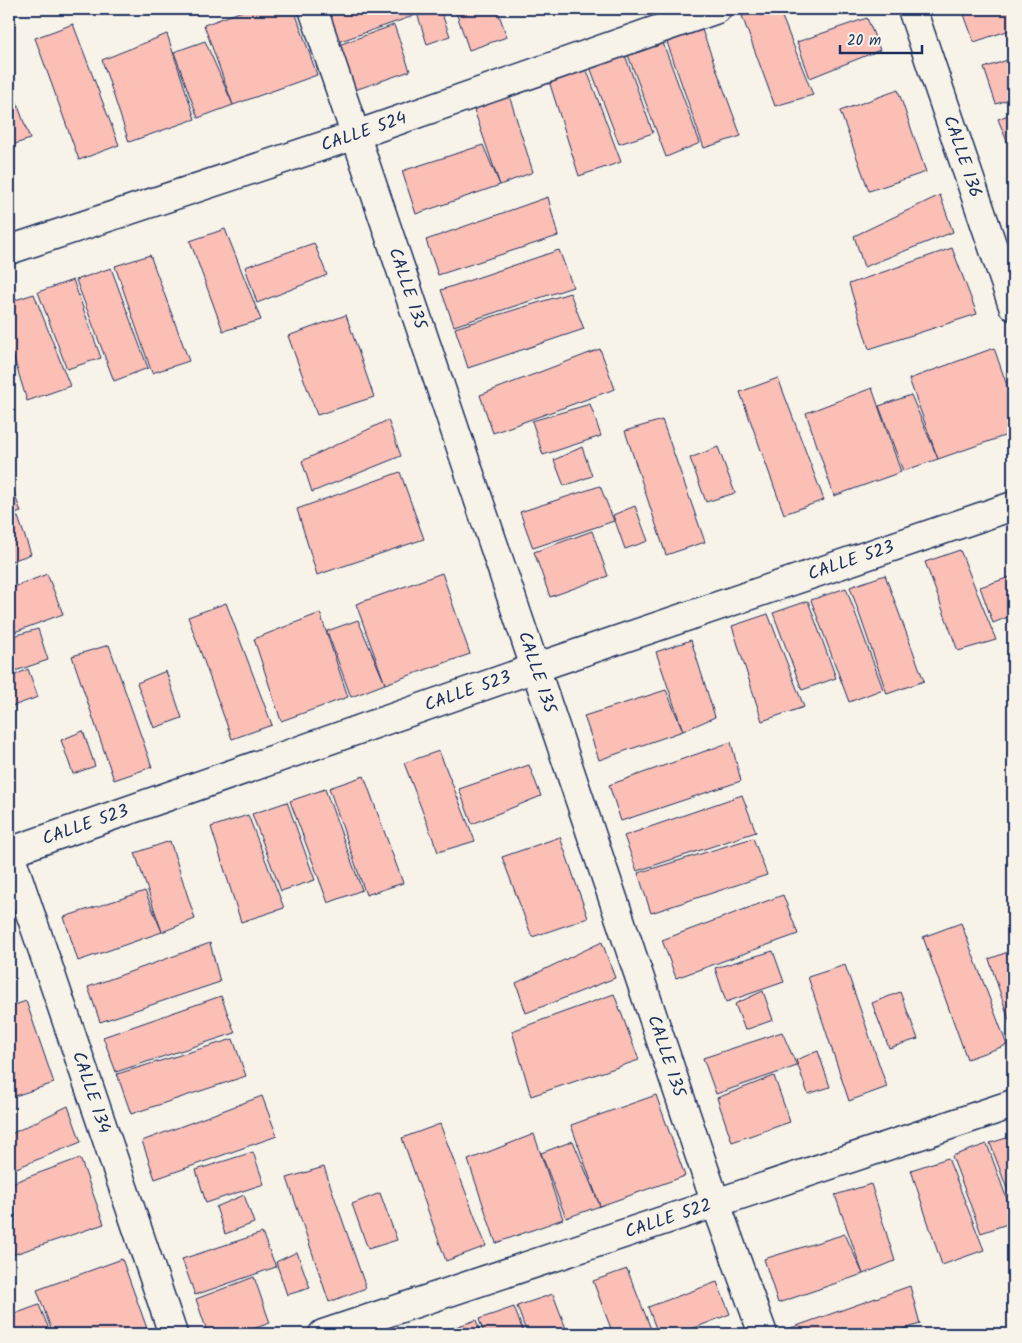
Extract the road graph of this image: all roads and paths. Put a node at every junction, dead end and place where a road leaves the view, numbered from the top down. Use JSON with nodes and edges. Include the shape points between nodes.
{"nodes":[{"id":1,"x":312,"y":9,"type":"edge"},
{"id":2,"x":717,"y":9,"type":"edge"},
{"id":3,"x":912,"y":9,"type":"edge"},
{"id":4,"x":356,"y":135,"type":"junction"},
{"id":5,"x":9,"y":250,"type":"edge"},
{"id":6,"x":1013,"y":306,"type":"edge"},
{"id":7,"x":1013,"y":506,"type":"edge"},
{"id":8,"x":535,"y":668,"type":"junction"},
{"id":9,"x":9,"y":852,"type":"edge"},
{"id":10,"x":1013,"y":1104,"type":"edge"},
{"id":11,"x":716,"y":1204,"type":"junction"},
{"id":12,"x":173,"y":1334,"type":"edge"},
{"id":13,"x":323,"y":1334,"type":"edge"},
{"id":14,"x":763,"y":1334,"type":"edge"}],
"edges":[{"from":1,"to":4,"type":"street","name":"CALLE 135"},
{"from":2,"to":4,"type":"street","name":"CALLE 524"},
{"from":3,"to":6,"type":"street","name":"CALLE 136"},
{"from":4,"to":5,"type":"street","name":"CALLE 524"},
{"from":4,"to":8,"type":"street","name":"CALLE 135"},
{"from":7,"to":8,"type":"street","name":"CALLE 523"},
{"from":8,"to":9,"type":"street","name":"CALLE 523"},
{"from":8,"to":11,"type":"street","name":"CALLE 135"},
{"from":9,"to":12,"type":"street","name":"CALLE 134"},
{"from":10,"to":11,"type":"street","name":"CALLE 522"},
{"from":11,"to":13,"type":"street","name":"CALLE 522"},
{"from":11,"to":14,"type":"street","name":"CALLE 135"}]}
